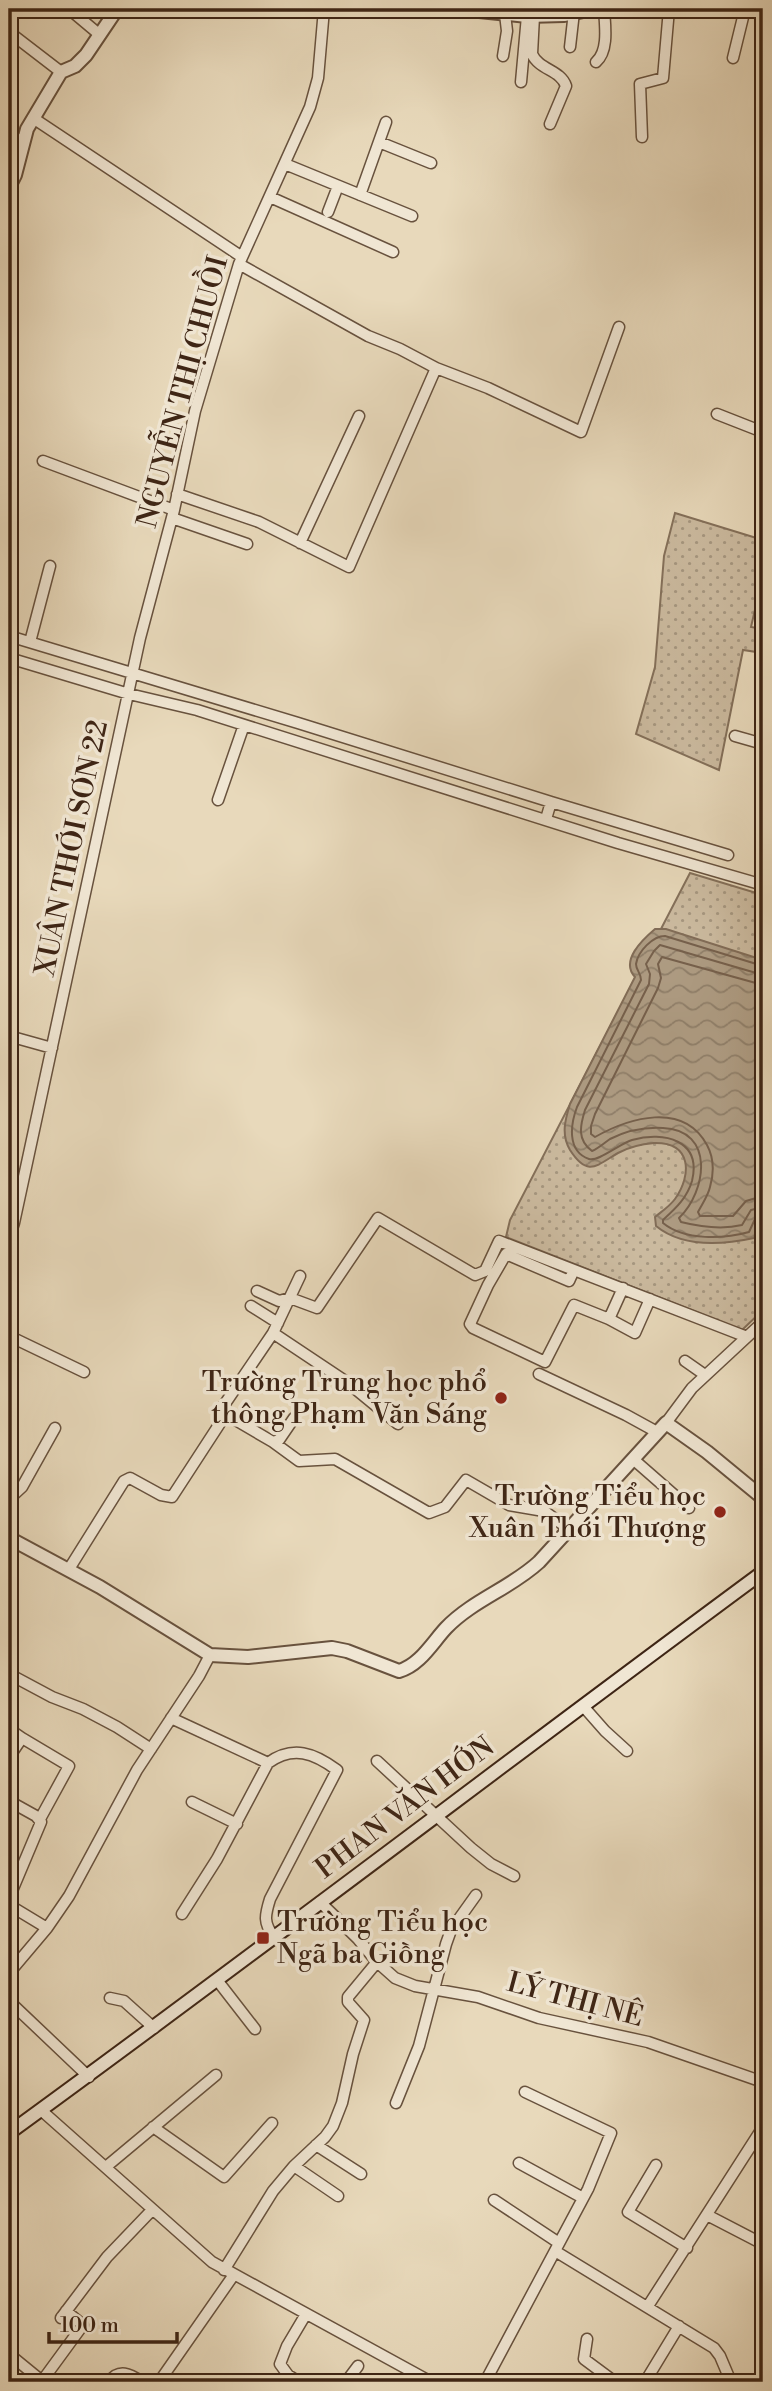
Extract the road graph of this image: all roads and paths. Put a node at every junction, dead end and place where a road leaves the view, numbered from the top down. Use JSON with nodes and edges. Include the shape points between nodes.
{"nodes":[{"id":1,"x":69,"y":9,"type":"edge"},
{"id":2,"x":117,"y":9,"type":"edge"},
{"id":3,"x":324,"y":9,"type":"edge"},
{"id":4,"x":460,"y":9,"type":"edge"},
{"id":5,"x":593,"y":9,"type":"edge"},
{"id":6,"x":604,"y":9,"type":"edge"},
{"id":7,"x":669,"y":9,"type":"edge"},
{"id":8,"x":745,"y":9,"type":"edge"},
{"id":9,"x":574,"y":12,"type":"junction"},
{"id":10,"x":505,"y":14,"type":"junction"},
{"id":11,"x":531,"y":16,"type":"junction"},
{"id":12,"x":9,"y":32,"type":"edge"},
{"id":13,"x":100,"y":35,"type":"junction"},
{"id":14,"x":570,"y":47,"type":"dead end"},
{"id":15,"x":503,"y":56,"type":"dead end"},
{"id":16,"x":733,"y":58,"type":"dead end"},
{"id":17,"x":596,"y":62,"type":"dead end"},
{"id":18,"x":61,"y":72,"type":"junction"},
{"id":19,"x":522,"y":82,"type":"dead end"},
{"id":20,"x":33,"y":118,"type":"junction"},
{"id":21,"x":386,"y":122,"type":"dead end"},
{"id":22,"x":550,"y":124,"type":"dead end"},
{"id":23,"x":9,"y":136,"type":"edge"},
{"id":24,"x":642,"y":136,"type":"dead end"},
{"id":25,"x":24,"y":141,"type":"junction"},
{"id":26,"x":379,"y":142,"type":"junction"},
{"id":27,"x":431,"y":163,"type":"dead end"},
{"id":28,"x":285,"y":164,"type":"junction"},
{"id":29,"x":338,"y":186,"type":"junction"},
{"id":30,"x":9,"y":187,"type":"edge"},
{"id":31,"x":360,"y":195,"type":"junction"},
{"id":32,"x":270,"y":197,"type":"junction"},
{"id":33,"x":328,"y":212,"type":"dead end"},
{"id":34,"x":412,"y":216,"type":"dead end"},
{"id":35,"x":393,"y":253,"type":"dead end"},
{"id":36,"x":240,"y":260,"type":"junction"},
{"id":37,"x":619,"y":327,"type":"dead end"},
{"id":38,"x":436,"y":368,"type":"junction"},
{"id":39,"x":716,"y":414,"type":"dead end"},
{"id":40,"x":359,"y":416,"type":"dead end"},
{"id":41,"x":763,"y":432,"type":"edge"},
{"id":42,"x":43,"y":461,"type":"dead end"},
{"id":43,"x":177,"y":494,"type":"junction"},
{"id":44,"x":173,"y":514,"type":"junction"},
{"id":45,"x":300,"y":543,"type":"junction"},
{"id":46,"x":247,"y":544,"type":"dead end"},
{"id":47,"x":50,"y":566,"type":"dead end"},
{"id":48,"x":9,"y":636,"type":"edge"},
{"id":49,"x":30,"y":642,"type":"junction"},
{"id":50,"x":9,"y":658,"type":"edge"},
{"id":51,"x":133,"y":672,"type":"junction"},
{"id":52,"x":129,"y":694,"type":"junction"},
{"id":53,"x":244,"y":725,"type":"junction"},
{"id":54,"x":735,"y":736,"type":"dead end"},
{"id":55,"x":763,"y":744,"type":"edge"},
{"id":56,"x":218,"y":800,"type":"dead end"},
{"id":57,"x":551,"y":802,"type":"junction"},
{"id":58,"x":546,"y":819,"type":"junction"},
{"id":59,"x":728,"y":855,"type":"dead end"},
{"id":60,"x":763,"y":885,"type":"edge"},
{"id":61,"x":9,"y":1035,"type":"edge"},
{"id":62,"x":52,"y":1048,"type":"junction"},
{"id":63,"x":9,"y":1238,"type":"edge"},
{"id":64,"x":574,"y":1270,"type":"junction"},
{"id":65,"x":300,"y":1276,"type":"dead end"},
{"id":66,"x":623,"y":1289,"type":"junction"},
{"id":67,"x":257,"y":1291,"type":"dead end"},
{"id":68,"x":290,"y":1298,"type":"junction"},
{"id":69,"x":650,"y":1299,"type":"junction"},
{"id":70,"x":251,"y":1306,"type":"dead end"},
{"id":71,"x":609,"y":1319,"type":"junction"},
{"id":72,"x":763,"y":1322,"type":"edge"},
{"id":73,"x":275,"y":1328,"type":"junction"},
{"id":74,"x":9,"y":1336,"type":"edge"},
{"id":75,"x":747,"y":1337,"type":"junction"},
{"id":76,"x":685,"y":1361,"type":"dead end"},
{"id":77,"x":84,"y":1372,"type":"dead end"},
{"id":78,"x":539,"y":1374,"type":"dead end"},
{"id":79,"x":705,"y":1375,"type":"junction"},
{"id":80,"x":226,"y":1414,"type":"junction"},
{"id":81,"x":294,"y":1418,"type":"dead end"},
{"id":82,"x":398,"y":1424,"type":"dead end"},
{"id":83,"x":55,"y":1428,"type":"dead end"},
{"id":84,"x":661,"y":1428,"type":"junction"},
{"id":85,"x":273,"y":1442,"type":"junction"},
{"id":86,"x":633,"y":1459,"type":"junction"},
{"id":87,"x":763,"y":1498,"type":"edge"},
{"id":88,"x":9,"y":1499,"type":"edge"},
{"id":89,"x":689,"y":1508,"type":"dead end"},
{"id":90,"x":569,"y":1529,"type":"junction"},
{"id":91,"x":9,"y":1538,"type":"edge"},
{"id":92,"x":69,"y":1569,"type":"junction"},
{"id":93,"x":763,"y":1572,"type":"edge"},
{"id":94,"x":210,"y":1655,"type":"junction"},
{"id":95,"x":9,"y":1674,"type":"edge"},
{"id":96,"x":583,"y":1706,"type":"junction"},
{"id":97,"x":171,"y":1718,"type":"junction"},
{"id":98,"x":9,"y":1729,"type":"edge"},
{"id":99,"x":22,"y":1738,"type":"junction"},
{"id":100,"x":151,"y":1749,"type":"junction"},
{"id":101,"x":627,"y":1751,"type":"dead end"},
{"id":102,"x":9,"y":1757,"type":"edge"},
{"id":103,"x":377,"y":1761,"type":"dead end"},
{"id":104,"x":268,"y":1763,"type":"junction"},
{"id":105,"x":9,"y":1801,"type":"edge"},
{"id":106,"x":192,"y":1802,"type":"dead end"},
{"id":107,"x":437,"y":1814,"type":"junction"},
{"id":108,"x":40,"y":1819,"type":"junction"},
{"id":109,"x":237,"y":1824,"type":"junction"},
{"id":110,"x":514,"y":1875,"type":"dead end"},
{"id":111,"x":476,"y":1895,"type":"dead end"},
{"id":112,"x":9,"y":1898,"type":"edge"},
{"id":113,"x":320,"y":1902,"type":"junction"},
{"id":114,"x":9,"y":1905,"type":"edge"},
{"id":115,"x":182,"y":1914,"type":"dead end"},
{"id":116,"x":47,"y":1928,"type":"junction"},
{"id":117,"x":274,"y":1937,"type":"junction"},
{"id":118,"x":377,"y":1962,"type":"junction"},
{"id":119,"x":9,"y":1973,"type":"edge"},
{"id":120,"x":217,"y":1980,"type":"junction"},
{"id":121,"x":433,"y":1990,"type":"junction"},
{"id":122,"x":110,"y":1998,"type":"dead end"},
{"id":123,"x":9,"y":2001,"type":"edge"},
{"id":124,"x":154,"y":2028,"type":"junction"},
{"id":125,"x":255,"y":2029,"type":"dead end"},
{"id":126,"x":216,"y":2074,"type":"dead end"},
{"id":127,"x":89,"y":2077,"type":"junction"},
{"id":128,"x":763,"y":2082,"type":"edge"},
{"id":129,"x":525,"y":2092,"type":"dead end"},
{"id":130,"x":396,"y":2103,"type":"dead end"},
{"id":131,"x":42,"y":2110,"type":"junction"},
{"id":132,"x":272,"y":2123,"type":"dead end"},
{"id":133,"x":153,"y":2127,"type":"junction"},
{"id":134,"x":763,"y":2127,"type":"edge"},
{"id":135,"x":9,"y":2133,"type":"edge"},
{"id":136,"x":316,"y":2145,"type":"junction"},
{"id":137,"x":519,"y":2164,"type":"dead end"},
{"id":138,"x":656,"y":2165,"type":"dead end"},
{"id":139,"x":107,"y":2166,"type":"junction"},
{"id":140,"x":294,"y":2166,"type":"junction"},
{"id":141,"x":361,"y":2174,"type":"dead end"},
{"id":142,"x":338,"y":2196,"type":"dead end"},
{"id":143,"x":583,"y":2198,"type":"junction"},
{"id":144,"x":494,"y":2200,"type":"dead end"},
{"id":145,"x":152,"y":2210,"type":"junction"},
{"id":146,"x":708,"y":2215,"type":"junction"},
{"id":147,"x":763,"y":2244,"type":"edge"},
{"id":148,"x":557,"y":2247,"type":"junction"},
{"id":149,"x":687,"y":2248,"type":"junction"},
{"id":150,"x":229,"y":2273,"type":"junction"},
{"id":151,"x":648,"y":2306,"type":"junction"},
{"id":152,"x":306,"y":2314,"type":"junction"},
{"id":153,"x":680,"y":2326,"type":"junction"},
{"id":154,"x":587,"y":2339,"type":"dead end"},
{"id":155,"x":9,"y":2354,"type":"edge"},
{"id":156,"x":358,"y":2366,"type":"dead end"},
{"id":157,"x":109,"y":2382,"type":"edge"},
{"id":158,"x":142,"y":2382,"type":"edge"},
{"id":159,"x":159,"y":2382,"type":"edge"},
{"id":160,"x":299,"y":2382,"type":"edge"},
{"id":161,"x":346,"y":2382,"type":"edge"},
{"id":162,"x":431,"y":2382,"type":"edge"},
{"id":163,"x":485,"y":2382,"type":"edge"},
{"id":164,"x":615,"y":2382,"type":"edge"},
{"id":165,"x":645,"y":2382,"type":"edge"},
{"id":166,"x":731,"y":2382,"type":"edge"}],
"edges":[{"from":1,"to":13,"type":"street"},
{"from":2,"to":13,"type":"street"},
{"from":3,"to":28,"type":"street","name":"NGUYỄN THỊ CHUỒI","via":[[318,78]]},
{"from":4,"to":10,"type":"street"},
{"from":5,"to":9,"type":"street"},
{"from":6,"to":17,"type":"street","via":[[604,47]]},
{"from":7,"to":24,"type":"street","via":[[663,78],[640,84]]},
{"from":8,"to":16,"type":"street"},
{"from":9,"to":11,"type":"street"},
{"from":9,"to":14,"type":"street"},
{"from":10,"to":11,"type":"street"},
{"from":10,"to":15,"type":"street"},
{"from":11,"to":19,"type":"street"},
{"from":11,"to":22,"type":"street","via":[[534,60],[566,82]]},
{"from":12,"to":18,"type":"street"},
{"from":13,"to":18,"type":"street","via":[[75,66]]},
{"from":18,"to":20,"type":"street"},
{"from":20,"to":25,"type":"street"},
{"from":20,"to":36,"type":"street"},
{"from":21,"to":26,"type":"street"},
{"from":23,"to":25,"type":"street"},
{"from":25,"to":30,"type":"street"},
{"from":26,"to":27,"type":"street"},
{"from":26,"to":31,"type":"street"},
{"from":28,"to":29,"type":"street"},
{"from":28,"to":32,"type":"street","name":"NGUYỄN THỊ CHUỒI"},
{"from":29,"to":31,"type":"street"},
{"from":29,"to":33,"type":"street"},
{"from":31,"to":34,"type":"street"},
{"from":32,"to":35,"type":"street"},
{"from":32,"to":36,"type":"street","name":"NGUYỄN THỊ CHUỒI"},
{"from":36,"to":38,"type":"street","via":[[368,336]]},
{"from":36,"to":43,"type":"street","name":"NGUYỄN THỊ CHUỒI","via":[[195,411]]},
{"from":37,"to":38,"type":"street","via":[[581,432]]},
{"from":38,"to":45,"type":"street","via":[[349,567]]},
{"from":39,"to":41,"type":"street"},
{"from":40,"to":45,"type":"street"},
{"from":42,"to":44,"type":"street"},
{"from":43,"to":44,"type":"street","name":"NGUYỄN THỊ CHUỒI"},
{"from":43,"to":45,"type":"street","via":[[259,522]]},
{"from":44,"to":46,"type":"street"},
{"from":44,"to":51,"type":"street","name":"NGUYỄN THỊ CHUỒI"},
{"from":47,"to":49,"type":"street"},
{"from":48,"to":49,"type":"street"},
{"from":49,"to":51,"type":"street"},
{"from":50,"to":52,"type":"street"},
{"from":51,"to":52,"type":"street","name":"XUÂN THỚI SƠN 22"},
{"from":51,"to":57,"type":"street"},
{"from":52,"to":53,"type":"street"},
{"from":52,"to":62,"type":"street","name":"XUÂN THỚI SƠN 22"},
{"from":53,"to":56,"type":"street"},
{"from":53,"to":58,"type":"street"},
{"from":54,"to":55,"type":"street"},
{"from":57,"to":58,"type":"street"},
{"from":57,"to":59,"type":"street"},
{"from":58,"to":60,"type":"street"},
{"from":61,"to":62,"type":"street"},
{"from":62,"to":63,"type":"street","name":"XUÂN THỚI SƠN 22"},
{"from":64,"to":66,"type":"street"},
{"from":64,"to":68,"type":"street","via":[[499,1241],[485,1271],[475,1275],[378,1218],[317,1308]]},
{"from":64,"to":71,"type":"street","via":[[569,1281],[506,1254],[470,1324],[545,1362],[574,1305]]},
{"from":65,"to":68,"type":"street"},
{"from":66,"to":69,"type":"street"},
{"from":66,"to":71,"type":"street"},
{"from":67,"to":68,"type":"street","via":[[279,1301]]},
{"from":68,"to":73,"type":"street"},
{"from":69,"to":71,"type":"street","via":[[635,1333]]},
{"from":69,"to":75,"type":"street"},
{"from":70,"to":73,"type":"street"},
{"from":72,"to":75,"type":"street"},
{"from":73,"to":80,"type":"street","via":[[220,1411]]},
{"from":73,"to":82,"type":"street"},
{"from":74,"to":77,"type":"street"},
{"from":75,"to":79,"type":"street"},
{"from":76,"to":79,"type":"street"},
{"from":78,"to":84,"type":"street"},
{"from":79,"to":84,"type":"street"},
{"from":80,"to":85,"type":"street"},
{"from":80,"to":92,"type":"street","via":[[172,1497],[130,1478],[124,1480]]},
{"from":81,"to":85,"type":"street"},
{"from":83,"to":88,"type":"street","via":[[22,1486]]},
{"from":84,"to":86,"type":"street"},
{"from":84,"to":87,"type":"street","via":[[707,1452]]},
{"from":85,"to":90,"type":"street","via":[[299,1461],[335,1459],[429,1514],[445,1507],[466,1480],[509,1505],[544,1511]]},
{"from":86,"to":89,"type":"street"},
{"from":86,"to":90,"type":"street"},
{"from":90,"to":94,"type":"street","via":[[528,1572],[462,1614],[417,1661],[402,1670],[332,1648],[248,1657]]},
{"from":91,"to":92,"type":"street"},
{"from":92,"to":94,"type":"street"},
{"from":93,"to":96,"type":"street","name":"PHAN VĂN HỚN"},
{"from":94,"to":97,"type":"street"},
{"from":95,"to":100,"type":"street","via":[[83,1709]]},
{"from":96,"to":101,"type":"street"},
{"from":96,"to":107,"type":"street","name":"PHAN VĂN HỚN"},
{"from":97,"to":100,"type":"street"},
{"from":97,"to":104,"type":"street"},
{"from":98,"to":99,"type":"street"},
{"from":99,"to":102,"type":"street"},
{"from":99,"to":108,"type":"street","via":[[69,1766]]},
{"from":100,"to":116,"type":"street"},
{"from":103,"to":107,"type":"street"},
{"from":104,"to":109,"type":"street"},
{"from":104,"to":117,"type":"street","via":[[280,1754],[306,1753],[337,1770],[270,1899],[265,1916]]},
{"from":105,"to":108,"type":"street"},
{"from":106,"to":109,"type":"street"},
{"from":107,"to":110,"type":"street","via":[[491,1864]]},
{"from":107,"to":113,"type":"street","name":"PHAN VĂN HỚN"},
{"from":108,"to":112,"type":"street"},
{"from":109,"to":115,"type":"street"},
{"from":111,"to":121,"type":"street","via":[[452,1930]]},
{"from":113,"to":117,"type":"street","name":"PHAN VĂN HỚN"},
{"from":113,"to":118,"type":"street","name":"LÝ THỊ NÊ"},
{"from":114,"to":116,"type":"street"},
{"from":116,"to":119,"type":"street"},
{"from":117,"to":120,"type":"street","name":"PHAN VĂN HỚN"},
{"from":118,"to":121,"type":"street","name":"LÝ THỊ NÊ","via":[[395,1978]]},
{"from":118,"to":136,"type":"street","via":[[348,1997],[364,2020],[338,2116]]},
{"from":120,"to":124,"type":"street","name":"PHAN VĂN HỚN"},
{"from":120,"to":125,"type":"street"},
{"from":121,"to":128,"type":"street","name":"LÝ THỊ NÊ","via":[[478,1997],[538,2018],[648,2042]]},
{"from":121,"to":130,"type":"street","via":[[419,2046]]},
{"from":122,"to":124,"type":"street","via":[[124,2001]]},
{"from":123,"to":127,"type":"street"},
{"from":124,"to":127,"type":"street","name":"PHAN VĂN HỚN"},
{"from":126,"to":133,"type":"street"},
{"from":127,"to":131,"type":"street","name":"PHAN VĂN HỚN"},
{"from":129,"to":143,"type":"street","via":[[611,2133]]},
{"from":131,"to":135,"type":"street","name":"PHAN VĂN HỚN"},
{"from":131,"to":139,"type":"street"},
{"from":132,"to":133,"type":"street","via":[[224,2177]]},
{"from":133,"to":139,"type":"street"},
{"from":134,"to":146,"type":"street"},
{"from":136,"to":140,"type":"street"},
{"from":136,"to":141,"type":"street"},
{"from":137,"to":143,"type":"street"},
{"from":138,"to":149,"type":"street","via":[[628,2212]]},
{"from":139,"to":145,"type":"street"},
{"from":140,"to":142,"type":"street"},
{"from":140,"to":150,"type":"street","via":[[255,2217]]},
{"from":143,"to":148,"type":"street"},
{"from":144,"to":148,"type":"street"},
{"from":145,"to":150,"type":"street"},
{"from":145,"to":155,"type":"street","via":[[107,2257],[64,2315],[83,2325],[42,2381]]},
{"from":146,"to":147,"type":"street"},
{"from":146,"to":149,"type":"street"},
{"from":148,"to":151,"type":"street"},
{"from":148,"to":163,"type":"street"},
{"from":149,"to":151,"type":"street"},
{"from":150,"to":152,"type":"street"},
{"from":150,"to":159,"type":"street"},
{"from":151,"to":153,"type":"street"},
{"from":152,"to":160,"type":"street","via":[[280,2364]]},
{"from":152,"to":162,"type":"street"},
{"from":153,"to":165,"type":"street"},
{"from":153,"to":166,"type":"street","via":[[714,2348]]},
{"from":154,"to":164,"type":"street","via":[[584,2359]]},
{"from":156,"to":161,"type":"street"},
{"from":157,"to":158,"type":"street","via":[[123,2373]]}]}
